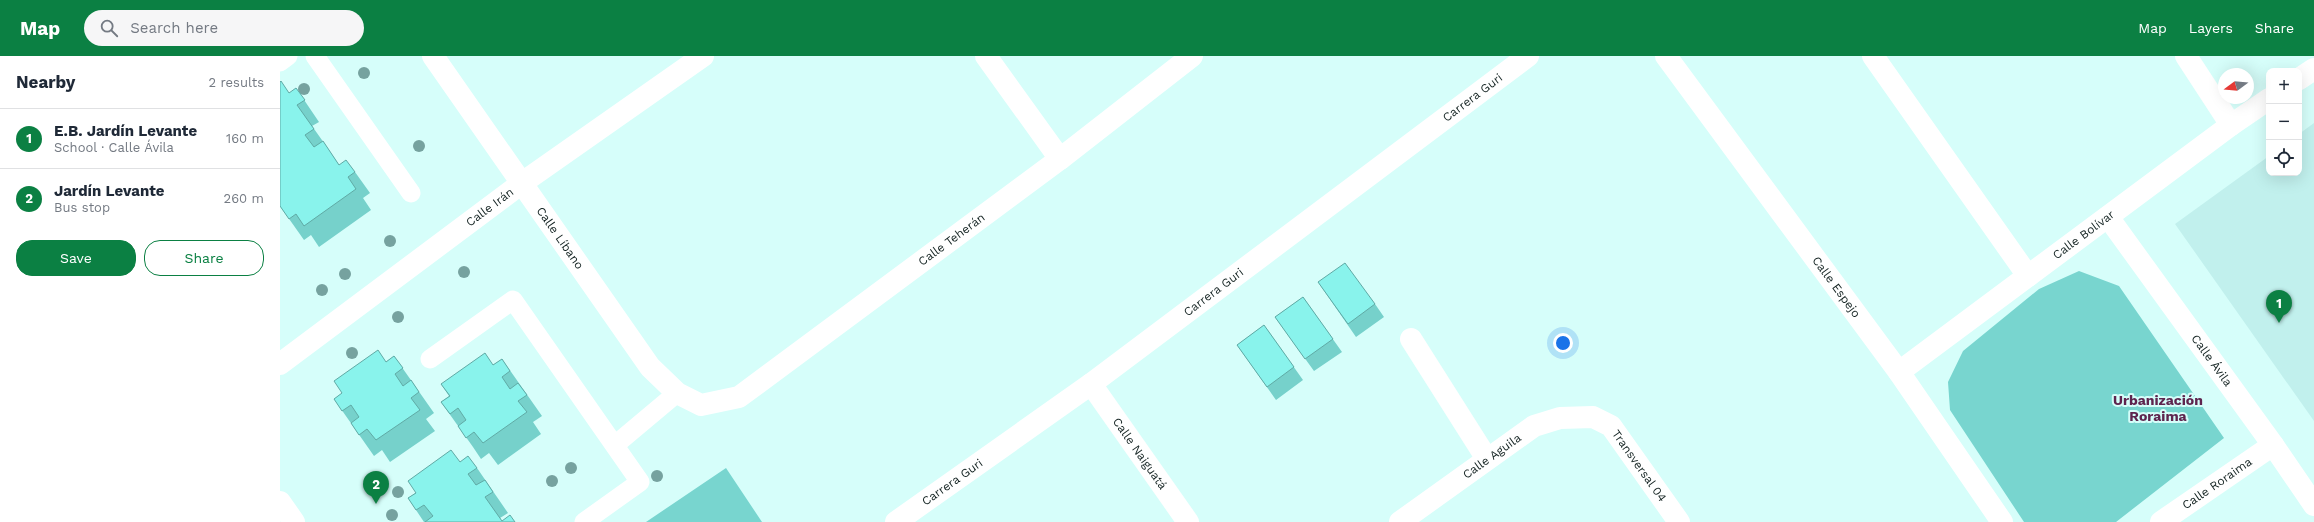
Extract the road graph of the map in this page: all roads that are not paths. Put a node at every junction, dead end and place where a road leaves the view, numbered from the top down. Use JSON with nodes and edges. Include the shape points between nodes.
{"nodes":[{"id":1,"x":288,"y":56,"type":"edge"},
{"id":2,"x":315,"y":56,"type":"edge"},
{"id":3,"x":433,"y":56,"type":"edge"},
{"id":4,"x":703,"y":56,"type":"edge"},
{"id":5,"x":986,"y":56,"type":"edge"},
{"id":6,"x":1192,"y":56,"type":"edge"},
{"id":7,"x":1528,"y":56,"type":"edge"},
{"id":8,"x":1666,"y":56,"type":"edge"},
{"id":9,"x":1873,"y":56,"type":"edge"},
{"id":10,"x":2186,"y":56,"type":"edge"},
{"id":11,"x":280,"y":62,"type":"edge"},
{"id":12,"x":2314,"y":69,"type":"edge"},
{"id":13,"x":2302,"y":77,"type":"edge"},
{"id":14,"x":2266,"y":101,"type":"edge"},
{"id":15,"x":2231,"y":125,"type":"junction"},
{"id":16,"x":1060,"y":159,"type":"junction"},
{"id":17,"x":522,"y":183,"type":"junction"},
{"id":18,"x":411,"y":193,"type":"dead end"},
{"id":19,"x":2108,"y":217,"type":"junction"},
{"id":20,"x":2028,"y":276,"type":"junction"},
{"id":21,"x":1411,"y":339,"type":"dead end"},
{"id":22,"x":430,"y":359,"type":"dead end"},
{"id":23,"x":280,"y":364,"type":"edge"},
{"id":24,"x":1899,"y":372,"type":"junction"},
{"id":25,"x":1091,"y":384,"type":"junction"},
{"id":26,"x":677,"y":393,"type":"junction"},
{"id":27,"x":701,"y":405,"type":"joint"},
{"id":28,"x":1593,"y":417,"type":"joint"},
{"id":29,"x":615,"y":445,"type":"junction"},
{"id":30,"x":2273,"y":445,"type":"junction"},
{"id":31,"x":1487,"y":459,"type":"junction"},
{"id":32,"x":280,"y":502,"type":"edge"},
{"id":33,"x":2314,"y":505,"type":"edge"},
{"id":34,"x":294,"y":522,"type":"edge"},
{"id":35,"x":584,"y":522,"type":"edge"},
{"id":36,"x":896,"y":522,"type":"edge"},
{"id":37,"x":1188,"y":522,"type":"edge"},
{"id":38,"x":1400,"y":522,"type":"edge"},
{"id":39,"x":1679,"y":522,"type":"edge"},
{"id":40,"x":2002,"y":522,"type":"edge"},
{"id":41,"x":2161,"y":522,"type":"edge"}],
"edges":[{"from":1,"to":11,"type":"lane"},
{"from":2,"to":18,"type":"lane"},
{"from":3,"to":17,"type":"street","name":"Calle Líbano"},
{"from":4,"to":17,"type":"street","name":"Calle Irán"},
{"from":5,"to":16,"type":"street"},
{"from":6,"to":16,"type":"street","name":"Calle Teherán"},
{"from":7,"to":25,"type":"street","name":"Carrera Guri"},
{"from":8,"to":24,"type":"street","name":"Calle Espejo"},
{"from":9,"to":20,"type":"street"},
{"from":10,"to":15,"type":"street"},
{"from":12,"to":13,"type":"street"},
{"from":14,"to":15,"type":"street","name":"Calle Bolívar"},
{"from":15,"to":19,"type":"street","name":"Calle Bolívar"},
{"from":16,"to":27,"type":"street","name":"Calle Teherán","via":[[739,397]]},
{"from":17,"to":23,"type":"street","name":"Calle Irán"},
{"from":17,"to":26,"type":"street","name":"Calle Líbano","via":[[650,367]]},
{"from":19,"to":20,"type":"street","name":"Calle Bolívar"},
{"from":19,"to":30,"type":"street","name":"Calle Ávila"},
{"from":20,"to":24,"type":"street","name":"Calle Bolívar"},
{"from":21,"to":31,"type":"street"},
{"from":22,"to":29,"type":"lane","via":[[513,300]]},
{"from":24,"to":40,"type":"street","name":"Calle Espejo"},
{"from":25,"to":36,"type":"street","name":"Carrera Guri"},
{"from":25,"to":37,"type":"street","name":"Calle Naiguatá"},
{"from":26,"to":27,"type":"street","name":"Calle Líbano"},
{"from":26,"to":29,"type":"lane"},
{"from":28,"to":31,"type":"street","name":"Calle Aguila","via":[[1560,418],[1534,426]]},
{"from":28,"to":39,"type":"street","name":"Transversal 04","via":[[1611,426]]},
{"from":29,"to":35,"type":"lane","via":[[640,482]]},
{"from":30,"to":33,"type":"street","name":"Calle Ávila"},
{"from":30,"to":41,"type":"street","name":"Calle Roraima"},
{"from":31,"to":38,"type":"street","name":"Calle Aguila"},
{"from":32,"to":34,"type":"street"}]}
